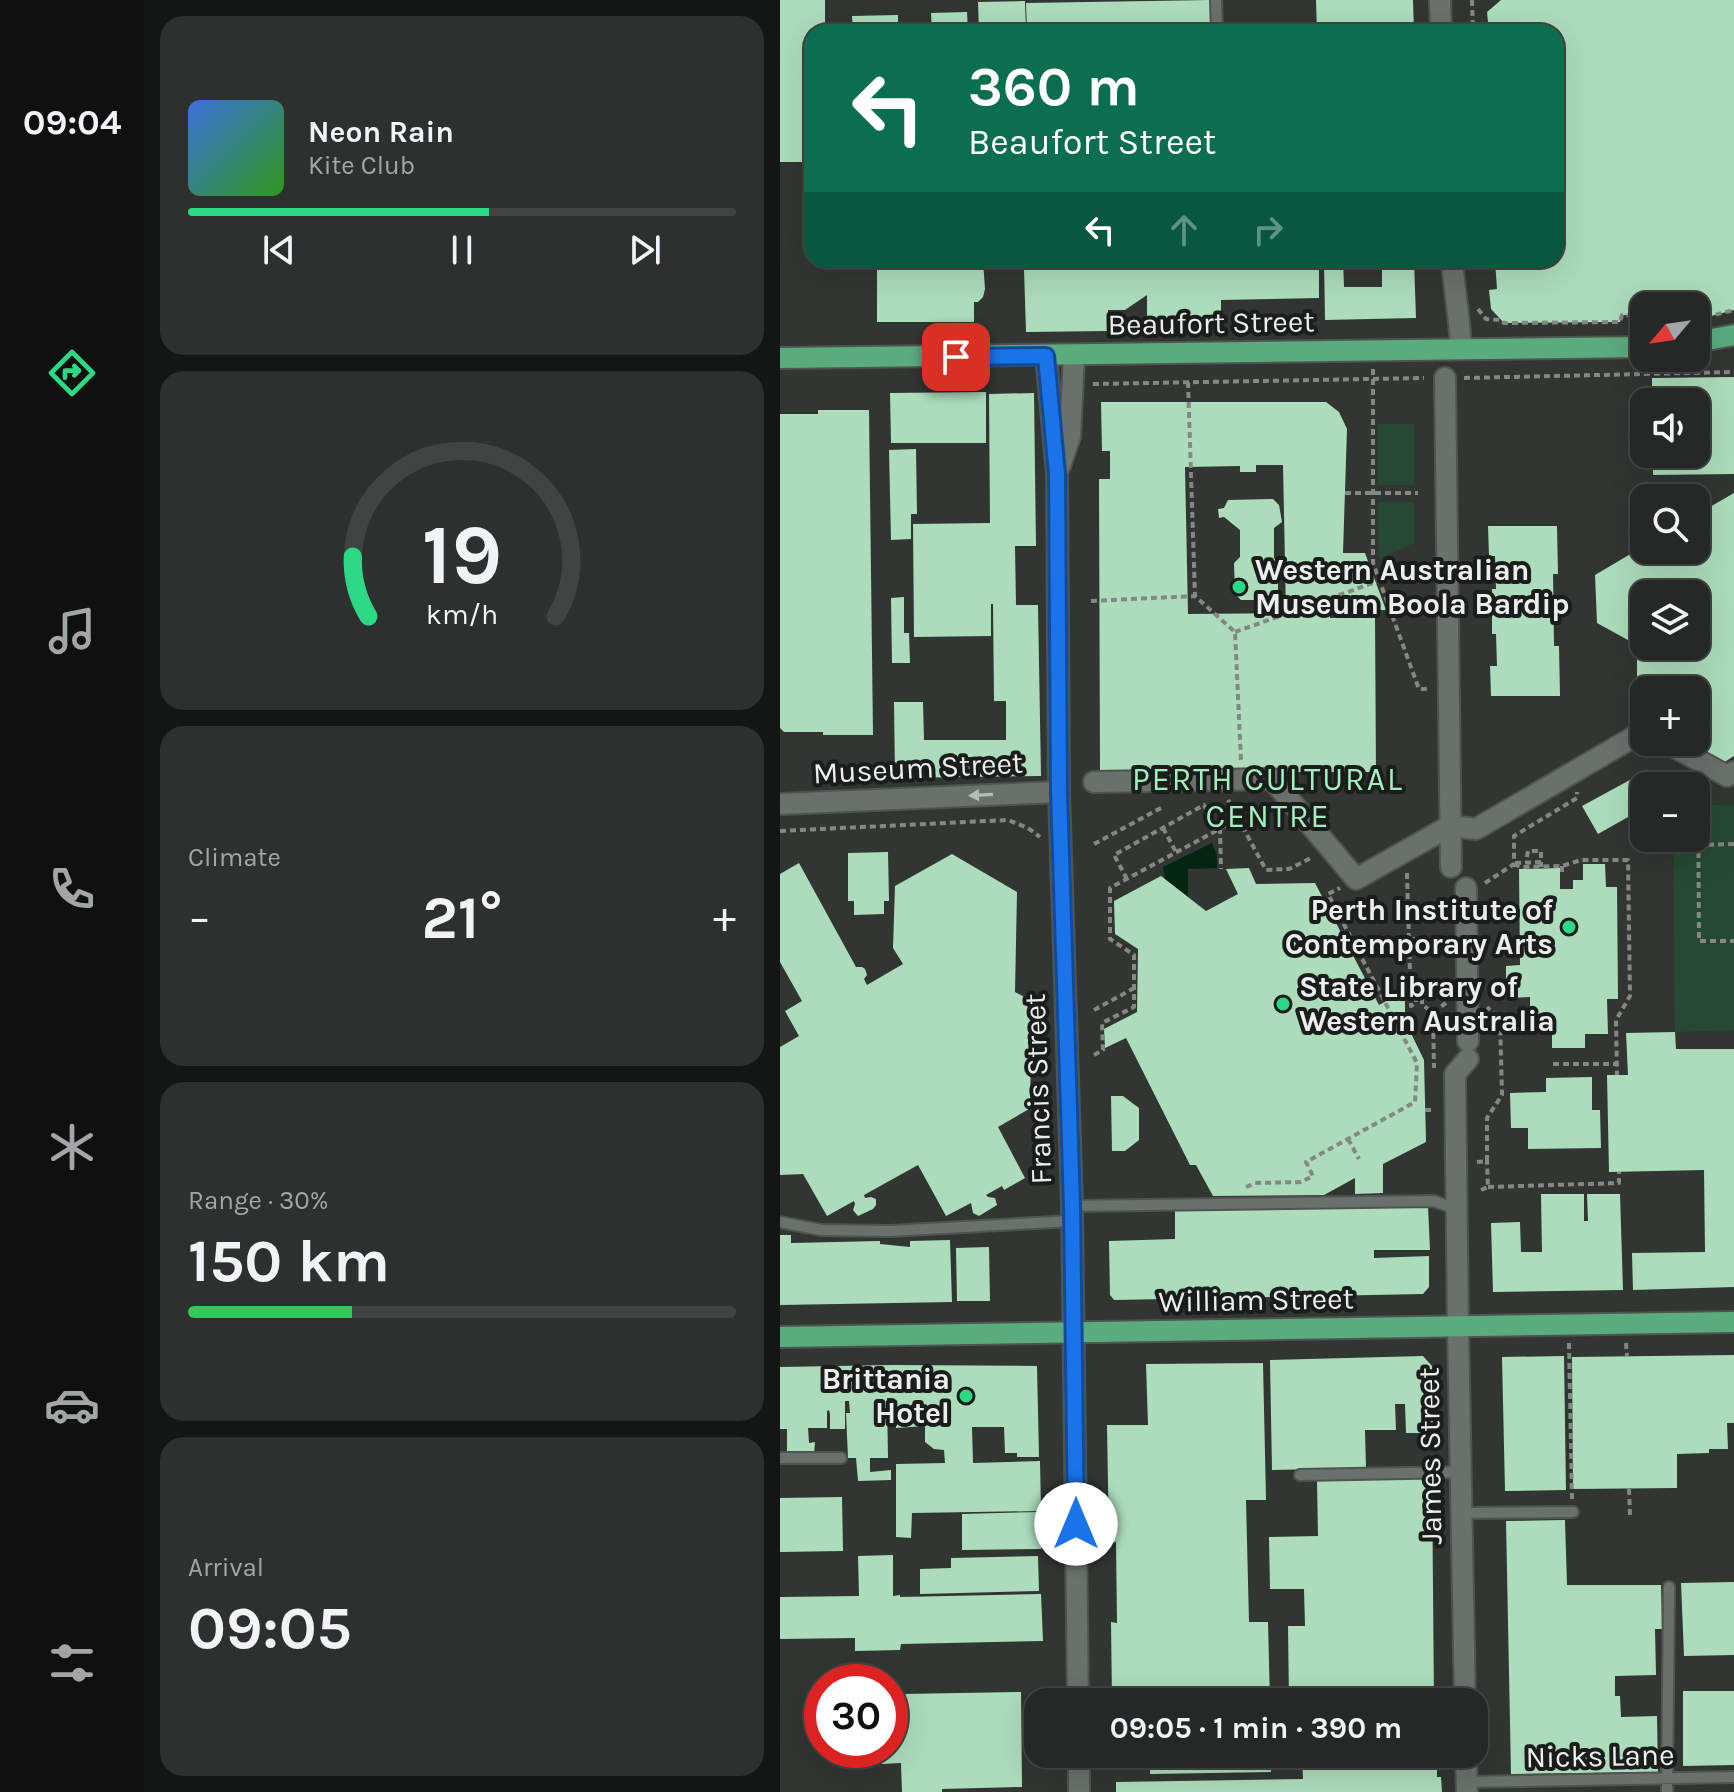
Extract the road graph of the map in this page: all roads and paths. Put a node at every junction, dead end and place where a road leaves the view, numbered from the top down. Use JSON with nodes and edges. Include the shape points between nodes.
{"nodes":[{"id":1,"x":1216,"y":0,"type":"edge"},
{"id":2,"x":1440,"y":0,"type":"edge"},
{"id":3,"x":1472,"y":0,"type":"edge"},
{"id":4,"x":1217,"y":24,"type":"edge"},
{"id":5,"x":1441,"y":24,"type":"edge"},
{"id":6,"x":1473,"y":24,"type":"edge"},
{"id":7,"x":1453,"y":268,"type":"edge"},
{"id":8,"x":1475,"y":306,"type":"dead end"},
{"id":9,"x":1734,"y":310,"type":"edge"},
{"id":10,"x":1630,"y":315,"type":"edge"},
{"id":11,"x":1710,"y":316,"type":"edge"},
{"id":12,"x":1734,"y":335,"type":"edge"},
{"id":13,"x":1710,"y":339,"type":"edge"},
{"id":14,"x":1630,"y":347,"type":"edge"},
{"id":15,"x":1461,"y":349,"type":"junction"},
{"id":16,"x":1373,"y":350,"type":"junction"},
{"id":17,"x":1046,"y":356,"type":"junction"},
{"id":18,"x":1074,"y":356,"type":"junction"},
{"id":19,"x":780,"y":358,"type":"edge"},
{"id":20,"x":1734,"y":372,"type":"edge"},
{"id":21,"x":1445,"y":378,"type":"junction"},
{"id":22,"x":1373,"y":379,"type":"junction"},
{"id":23,"x":1188,"y":382,"type":"junction"},
{"id":24,"x":1073,"y":384,"type":"junction"},
{"id":25,"x":1057,"y":474,"type":"junction"},
{"id":26,"x":1345,"y":493,"type":"dead end"},
{"id":27,"x":1372,"y":493,"type":"junction"},
{"id":28,"x":1418,"y":493,"type":"dead end"},
{"id":29,"x":1407,"y":570,"type":"dead end"},
{"id":30,"x":1379,"y":580,"type":"junction"},
{"id":31,"x":1195,"y":596,"type":"junction"},
{"id":32,"x":1091,"y":601,"type":"dead end"},
{"id":33,"x":1235,"y":632,"type":"junction"},
{"id":34,"x":1449,"y":689,"type":"junction"},
{"id":35,"x":1630,"y":739,"type":"edge"},
{"id":36,"x":1691,"y":756,"type":"edge"},
{"id":37,"x":1698,"y":760,"type":"junction"},
{"id":38,"x":1698,"y":772,"type":"edge"},
{"id":39,"x":1734,"y":772,"type":"edge"},
{"id":40,"x":1242,"y":780,"type":"junction"},
{"id":41,"x":1094,"y":782,"type":"dead end"},
{"id":42,"x":1059,"y":792,"type":"junction"},
{"id":43,"x":1577,"y":798,"type":"dead end"},
{"id":44,"x":1229,"y":802,"type":"dead end"},
{"id":45,"x":780,"y":804,"type":"edge"},
{"id":46,"x":1161,"y":808,"type":"dead end"},
{"id":47,"x":1238,"y":819,"type":"junction"},
{"id":48,"x":1450,"y":826,"type":"junction"},
{"id":49,"x":1163,"y":828,"type":"junction"},
{"id":50,"x":1219,"y":829,"type":"junction"},
{"id":51,"x":780,"y":831,"type":"edge"},
{"id":52,"x":1040,"y":837,"type":"dead end"},
{"id":53,"x":1094,"y":844,"type":"dead end"},
{"id":54,"x":1734,"y":844,"type":"edge"},
{"id":55,"x":1710,"y":845,"type":"edge"},
{"id":56,"x":1329,"y":848,"type":"junction"},
{"id":57,"x":1406,"y":851,"type":"junction"},
{"id":58,"x":1176,"y":852,"type":"junction"},
{"id":59,"x":1698,"y":852,"type":"edge"},
{"id":60,"x":1527,"y":857,"type":"dead end"},
{"id":61,"x":1514,"y":864,"type":"junction"},
{"id":62,"x":1541,"y":864,"type":"junction"},
{"id":63,"x":1562,"y":866,"type":"junction"},
{"id":64,"x":1451,"y":867,"type":"dead end"},
{"id":65,"x":1221,"y":869,"type":"dead end"},
{"id":66,"x":1562,"y":876,"type":"dead end"},
{"id":67,"x":1127,"y":879,"type":"junction"},
{"id":68,"x":1466,"y":892,"type":"joint"},
{"id":69,"x":1328,"y":894,"type":"dead end"},
{"id":70,"x":1409,"y":939,"type":"junction"},
{"id":71,"x":1446,"y":939,"type":"dead end"},
{"id":72,"x":1734,"y":941,"type":"edge"},
{"id":73,"x":1136,"y":987,"type":"junction"},
{"id":74,"x":1467,"y":988,"type":"junction"},
{"id":75,"x":1094,"y":1010,"type":"dead end"},
{"id":76,"x":1500,"y":1019,"type":"dead end"},
{"id":77,"x":1094,"y":1055,"type":"dead end"},
{"id":78,"x":1553,"y":1064,"type":"dead end"},
{"id":79,"x":1617,"y":1064,"type":"junction"},
{"id":80,"x":1617,"y":1075,"type":"dead end"},
{"id":81,"x":1425,"y":1110,"type":"dead end"},
{"id":82,"x":1435,"y":1110,"type":"dead end"},
{"id":83,"x":1348,"y":1139,"type":"junction"},
{"id":84,"x":1359,"y":1159,"type":"dead end"},
{"id":85,"x":1487,"y":1161,"type":"junction"},
{"id":86,"x":1456,"y":1163,"type":"junction"},
{"id":87,"x":1619,"y":1172,"type":"dead end"},
{"id":88,"x":1488,"y":1187,"type":"junction"},
{"id":89,"x":1481,"y":1190,"type":"dead end"},
{"id":90,"x":1238,"y":1191,"type":"dead end"},
{"id":91,"x":1457,"y":1210,"type":"junction"},
{"id":92,"x":1072,"y":1214,"type":"junction"},
{"id":93,"x":780,"y":1222,"type":"edge"},
{"id":94,"x":1734,"y":1322,"type":"edge"},
{"id":95,"x":1569,"y":1325,"type":"junction"},
{"id":96,"x":1458,"y":1327,"type":"junction"},
{"id":97,"x":1074,"y":1333,"type":"junction"},
{"id":98,"x":780,"y":1337,"type":"edge"},
{"id":99,"x":780,"y":1458,"type":"edge"},
{"id":100,"x":841,"y":1458,"type":"dead end"},
{"id":101,"x":1460,"y":1472,"type":"junction"},
{"id":102,"x":1300,"y":1475,"type":"dead end"},
{"id":103,"x":1629,"y":1489,"type":"dead end"},
{"id":104,"x":1573,"y":1512,"type":"joint"},
{"id":105,"x":1461,"y":1513,"type":"junction"},
{"id":106,"x":1630,"y":1516,"type":"dead end"},
{"id":107,"x":1669,"y":1587,"type":"dead end"},
{"id":108,"x":1078,"y":1688,"type":"edge"},
{"id":109,"x":1465,"y":1688,"type":"edge"},
{"id":110,"x":1079,"y":1768,"type":"edge"},
{"id":111,"x":1734,"y":1777,"type":"edge"},
{"id":112,"x":1667,"y":1779,"type":"junction"},
{"id":113,"x":1467,"y":1787,"type":"edge"},
{"id":114,"x":1079,"y":1792,"type":"edge"},
{"id":115,"x":1667,"y":1792,"type":"edge"}],
"edges":[{"from":1,"to":4,"type":"lane"},
{"from":2,"to":5,"type":"street"},
{"from":3,"to":6,"type":"path"},
{"from":7,"to":15,"type":"street"},
{"from":8,"to":10,"type":"path","via":[[1486,319],[1504,323],[1620,322],[1622,315]]},
{"from":9,"to":11,"type":"path"},
{"from":12,"to":13,"type":"main road"},
{"from":14,"to":15,"type":"main road","name":"Beaufort Street"},
{"from":15,"to":16,"type":"main road","name":"Beaufort Street"},
{"from":16,"to":18,"type":"main road","name":"Beaufort Street"},
{"from":16,"to":22,"type":"path"},
{"from":17,"to":18,"type":"main road","name":"Beaufort Street"},
{"from":17,"to":19,"type":"main road","name":"Beaufort Street"},
{"from":17,"to":25,"type":"street","name":"Francis Street"},
{"from":18,"to":24,"type":"street","name":"Francis Street"},
{"from":20,"to":21,"type":"path"},
{"from":21,"to":22,"type":"path"},
{"from":21,"to":34,"type":"street"},
{"from":22,"to":23,"type":"path"},
{"from":22,"to":27,"type":"path"},
{"from":23,"to":24,"type":"path"},
{"from":23,"to":31,"type":"path"},
{"from":24,"to":25,"type":"street","name":"Francis Street","via":[[1070,436]]},
{"from":25,"to":42,"type":"street","name":"Francis Street"},
{"from":26,"to":27,"type":"path"},
{"from":27,"to":28,"type":"path"},
{"from":27,"to":30,"type":"path","via":[[1373,563]]},
{"from":29,"to":30,"type":"path"},
{"from":30,"to":33,"type":"path"},
{"from":30,"to":34,"type":"path","via":[[1419,689]]},
{"from":31,"to":32,"type":"path"},
{"from":31,"to":33,"type":"path"},
{"from":33,"to":40,"type":"path"},
{"from":34,"to":48,"type":"street"},
{"from":35,"to":48,"type":"street","via":[[1476,829]]},
{"from":36,"to":37,"type":"street"},
{"from":37,"to":38,"type":"path"},
{"from":37,"to":39,"type":"street","via":[[1727,776]]},
{"from":40,"to":41,"type":"street"},
{"from":40,"to":56,"type":"street","via":[[1272,779]]},
{"from":42,"to":45,"type":"street","name":"Museum Street","one_way":true},
{"from":42,"to":92,"type":"street","name":"Francis Street"},
{"from":43,"to":61,"type":"path","via":[[1514,836]]},
{"from":44,"to":47,"type":"path"},
{"from":46,"to":53,"type":"path"},
{"from":47,"to":50,"type":"path"},
{"from":47,"to":56,"type":"path","via":[[1266,870],[1289,869]]},
{"from":48,"to":57,"type":"street"},
{"from":48,"to":64,"type":"street"},
{"from":49,"to":50,"type":"path","via":[[1204,805]]},
{"from":49,"to":58,"type":"path"},
{"from":49,"to":67,"type":"path","via":[[1114,855]]},
{"from":50,"to":58,"type":"path"},
{"from":50,"to":65,"type":"path"},
{"from":51,"to":52,"type":"path","via":[[1008,820]]},
{"from":54,"to":55,"type":"path"},
{"from":56,"to":57,"type":"street","via":[[1356,879]]},
{"from":57,"to":70,"type":"path"},
{"from":58,"to":67,"type":"path"},
{"from":59,"to":72,"type":"path","via":[[1699,941]]},
{"from":60,"to":62,"type":"path","via":[[1528,851],[1541,851]]},
{"from":61,"to":62,"type":"path"},
{"from":61,"to":68,"type":"path"},
{"from":62,"to":63,"type":"path"},
{"from":63,"to":66,"type":"path"},
{"from":63,"to":79,"type":"path","via":[[1581,860],[1628,860],[1630,996],[1616,1020]]},
{"from":67,"to":73,"type":"path","via":[[1110,888],[1110,939],[1134,955]]},
{"from":68,"to":74,"type":"street"},
{"from":69,"to":83,"type":"path","via":[[1417,1063],[1415,1102]]},
{"from":70,"to":71,"type":"path"},
{"from":70,"to":74,"type":"path","via":[[1411,1006],[1416,1003],[1416,988],[1422,988],[1422,1005],[1433,1012]]},
{"from":73,"to":75,"type":"path"},
{"from":73,"to":77,"type":"path","via":[[1134,1007],[1102,1023],[1103,1050]]},
{"from":74,"to":86,"type":"street","name":"James Street","via":[[1468,1050],[1455,1074]]},
{"from":76,"to":85,"type":"path","via":[[1502,1095],[1487,1118]]},
{"from":78,"to":79,"type":"path"},
{"from":79,"to":80,"type":"path"},
{"from":81,"to":82,"type":"path"},
{"from":83,"to":84,"type":"path"},
{"from":83,"to":90,"type":"path","via":[[1306,1162],[1313,1176],[1301,1182],[1255,1183]]},
{"from":85,"to":86,"type":"path"},
{"from":85,"to":88,"type":"path"},
{"from":86,"to":91,"type":"street","name":"James Street"},
{"from":87,"to":88,"type":"path","via":[[1619,1183]]},
{"from":88,"to":89,"type":"path"},
{"from":91,"to":92,"type":"lane","via":[[1434,1201]]},
{"from":91,"to":96,"type":"street","name":"James Street"},
{"from":92,"to":93,"type":"lane","via":[[890,1231],[821,1230]]},
{"from":92,"to":97,"type":"street","name":"Francis Street"},
{"from":94,"to":95,"type":"main road","name":"William Street"},
{"from":95,"to":96,"type":"main road","name":"William Street"},
{"from":95,"to":104,"type":"path"},
{"from":96,"to":97,"type":"main road","name":"William Street"},
{"from":96,"to":101,"type":"street","name":"James Street"},
{"from":97,"to":98,"type":"main road","name":"William Street"},
{"from":97,"to":108,"type":"street","name":"Francis Street"},
{"from":99,"to":100,"type":"lane"},
{"from":101,"to":102,"type":"lane"},
{"from":101,"to":105,"type":"street","name":"James Street"},
{"from":103,"to":106,"type":"path"},
{"from":104,"to":105,"type":"lane"},
{"from":105,"to":109,"type":"street","name":"James Street"},
{"from":107,"to":112,"type":"lane"},
{"from":110,"to":114,"type":"street"},
{"from":111,"to":112,"type":"lane","name":"Nicks Lane"},
{"from":112,"to":113,"type":"lane","name":"Nicks Lane"},
{"from":112,"to":115,"type":"lane"}]}
